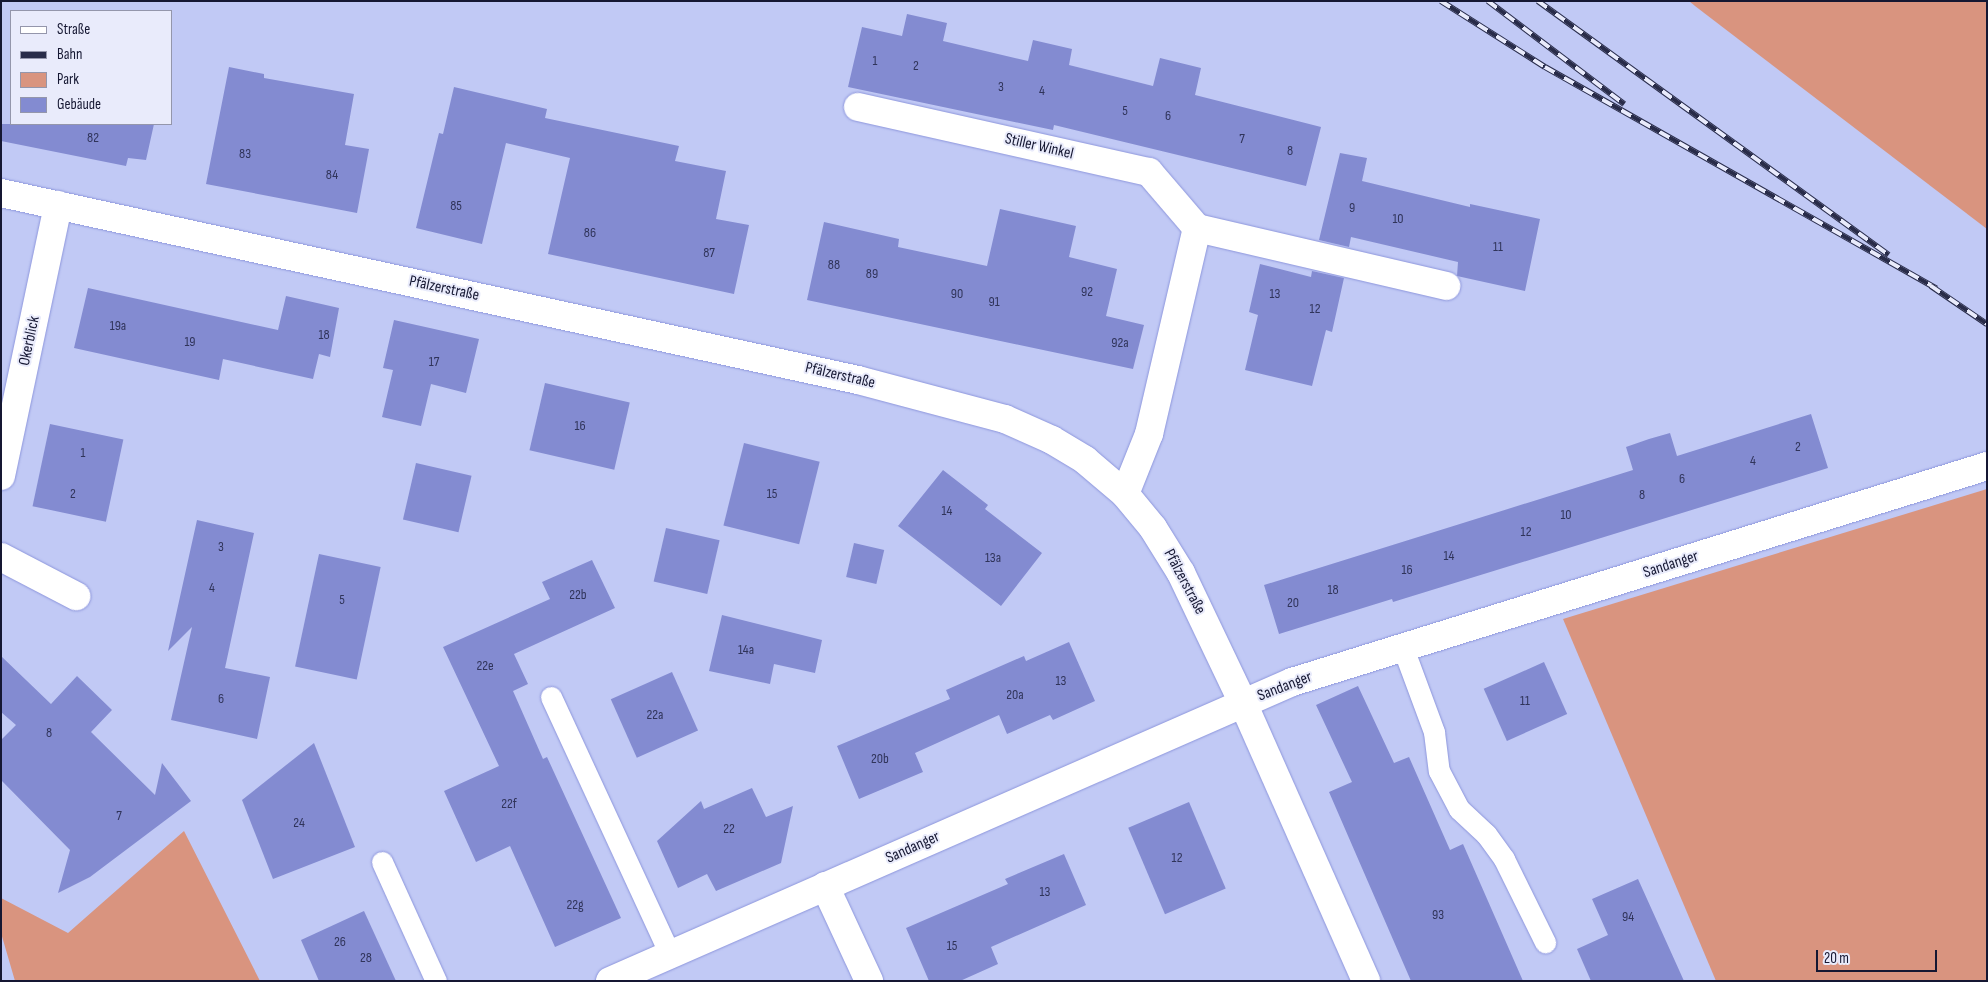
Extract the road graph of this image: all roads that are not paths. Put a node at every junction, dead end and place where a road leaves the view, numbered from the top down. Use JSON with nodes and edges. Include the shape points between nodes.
{"nodes":[{"id":1,"x":858,"y":107,"type":"dead end"},
{"id":2,"x":1,"y":194,"type":"edge"},
{"id":3,"x":58,"y":205,"type":"junction"},
{"id":4,"x":1197,"y":228,"type":"junction"},
{"id":5,"x":1446,"y":286,"type":"dead end"},
{"id":6,"x":1987,"y":466,"type":"edge"},
{"id":7,"x":1,"y":476,"type":"edge"},
{"id":8,"x":1125,"y":494,"type":"junction"},
{"id":9,"x":1,"y":557,"type":"edge"},
{"id":10,"x":76,"y":596,"type":"dead end"},
{"id":11,"x":1402,"y":648,"type":"junction"},
{"id":12,"x":551,"y":698,"type":"dead end"},
{"id":13,"x":1243,"y":703,"type":"junction"},
{"id":14,"x":382,"y":862,"type":"dead end"},
{"id":15,"x":826,"y":886,"type":"junction"},
{"id":16,"x":1545,"y":942,"type":"dead end"},
{"id":17,"x":670,"y":954,"type":"junction"},
{"id":18,"x":436,"y":981,"type":"edge"},
{"id":19,"x":610,"y":981,"type":"edge"},
{"id":20,"x":869,"y":981,"type":"edge"},
{"id":21,"x":1366,"y":981,"type":"edge"}],
"edges":[{"from":1,"to":4,"type":"street","name":"Stiller Winkel","via":[[1149,172]]},
{"from":2,"to":3,"type":"street","name":"Pfälzerstraße"},
{"from":3,"to":7,"type":"street","name":"Okerblick"},
{"from":3,"to":8,"type":"street","name":"Pfälzerstraße","via":[[943,400],[1005,420],[1052,440],[1085,460]]},
{"from":4,"to":5,"type":"street"},
{"from":4,"to":8,"type":"street","via":[[1149,434]]},
{"from":6,"to":11,"type":"street","name":"Sandanger"},
{"from":8,"to":13,"type":"street","name":"Pfälzerstraße","via":[[1153,528],[1181,573]]},
{"from":9,"to":10,"type":"street"},
{"from":11,"to":13,"type":"street","name":"Sandanger","via":[[1292,682]]},
{"from":11,"to":16,"type":"lane","via":[[1434,732],[1439,772],[1459,810],[1486,834],[1504,859]]},
{"from":12,"to":17,"type":"lane"},
{"from":13,"to":15,"type":"street","name":"Sandanger"},
{"from":13,"to":21,"type":"street","name":"Pfälzerstraße"},
{"from":14,"to":18,"type":"lane"},
{"from":15,"to":17,"type":"street","name":"Sandanger"},
{"from":15,"to":20,"type":"street"},
{"from":17,"to":19,"type":"street","name":"Sandanger"}]}
